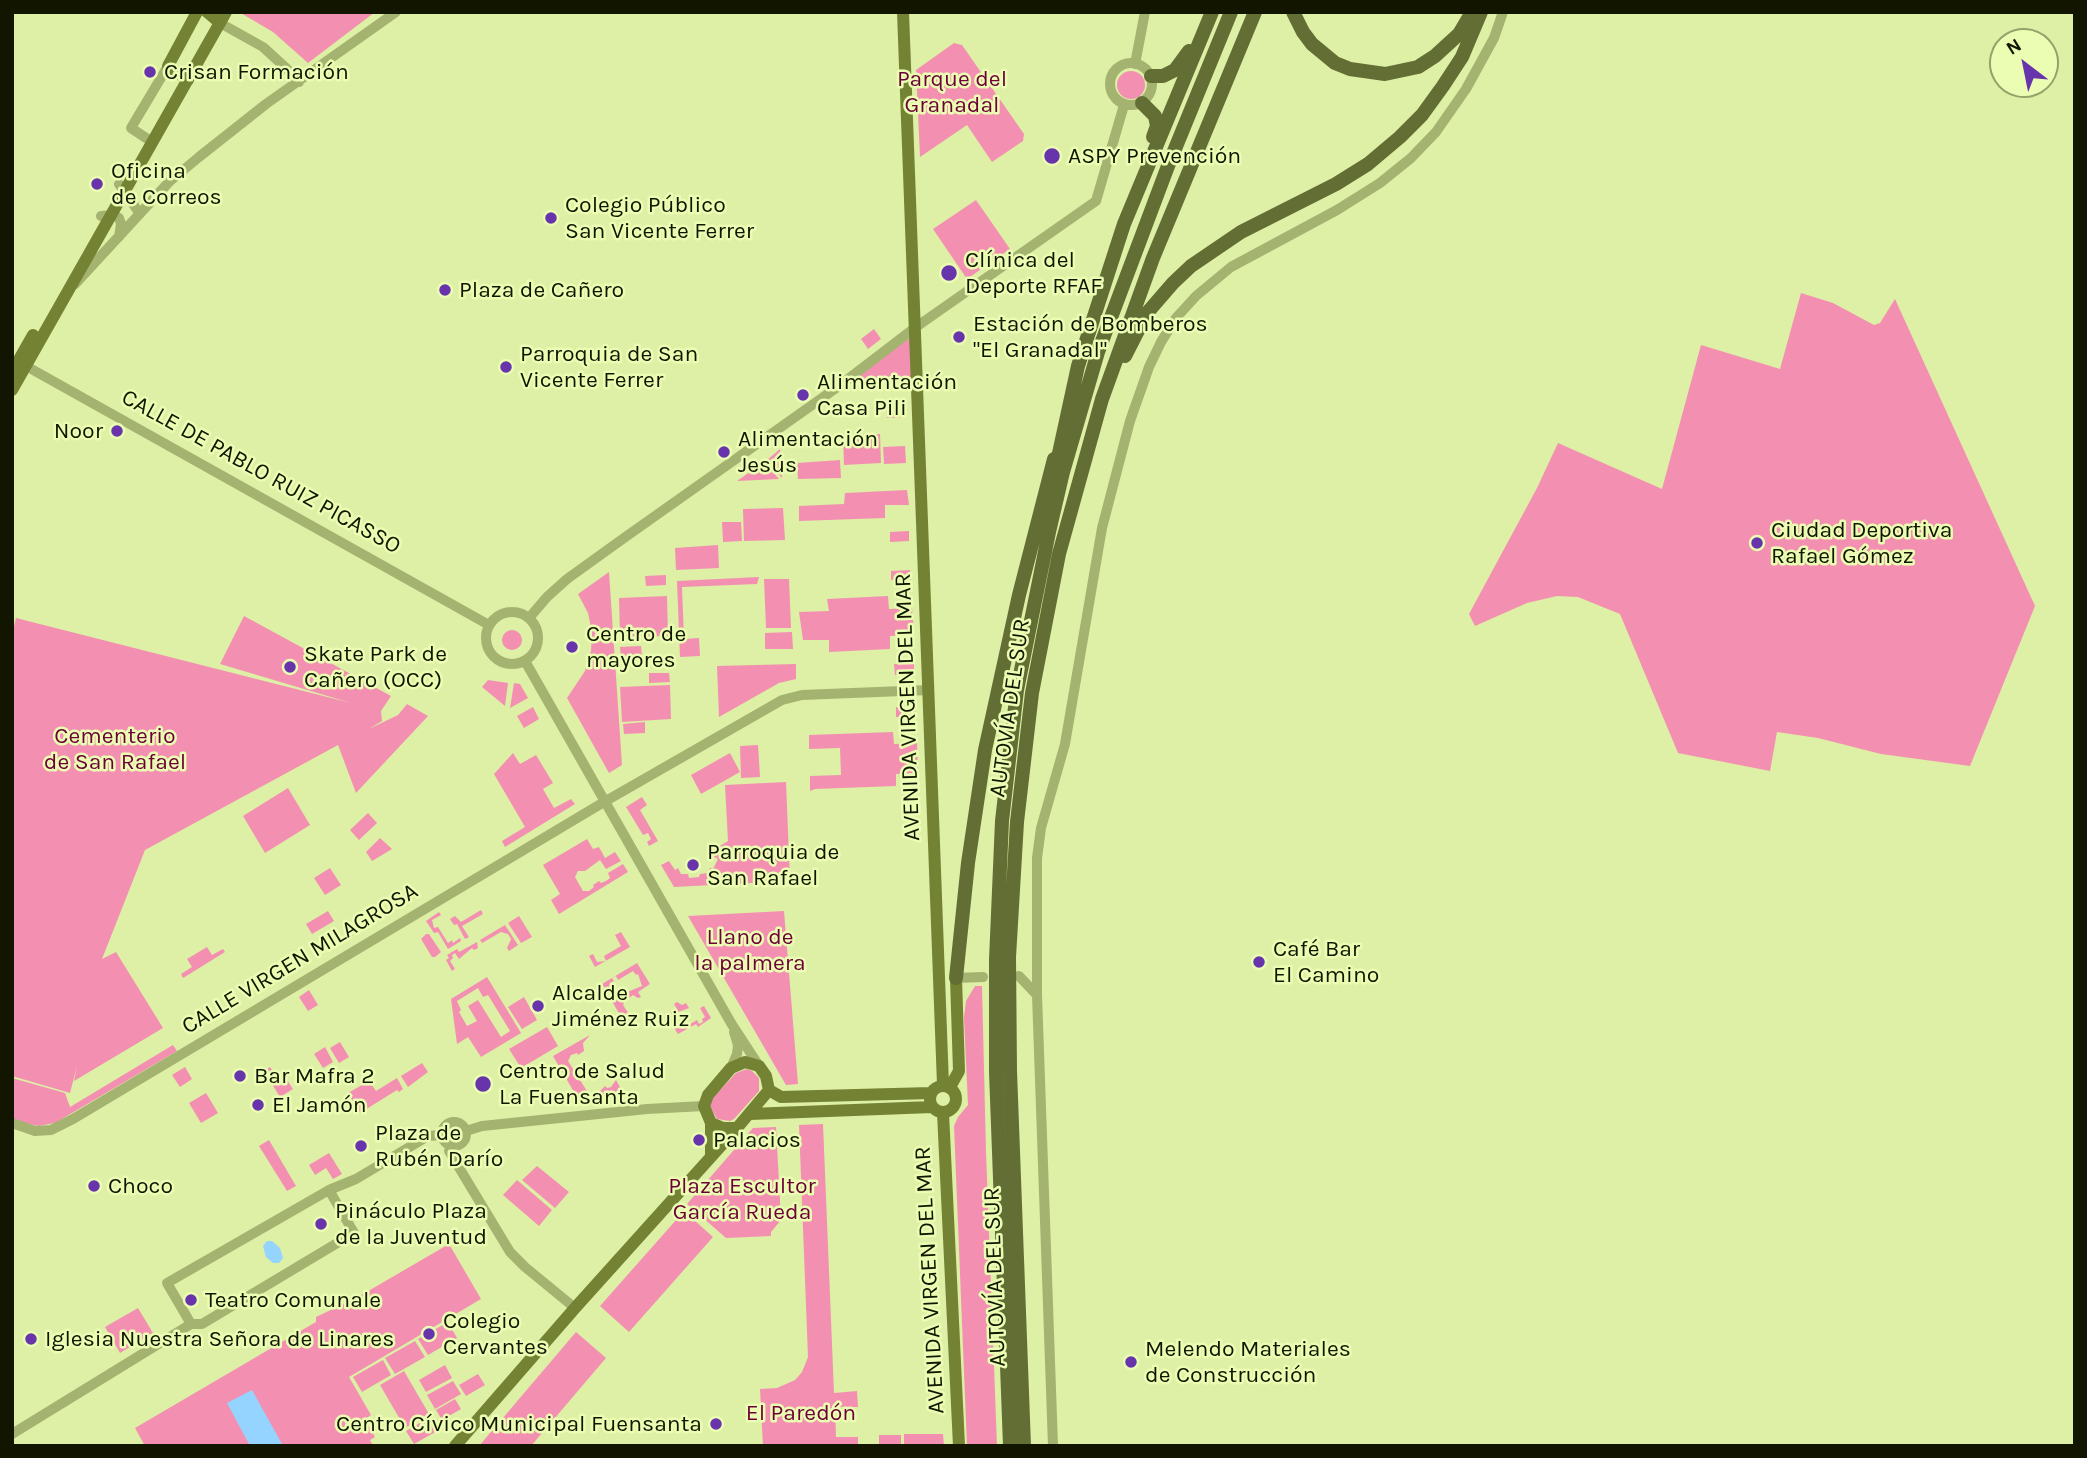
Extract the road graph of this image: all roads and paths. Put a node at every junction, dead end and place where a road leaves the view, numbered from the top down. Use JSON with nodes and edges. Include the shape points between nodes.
{"nodes":[{"id":1,"x":396,"y":12,"type":"edge"},
{"id":2,"x":903,"y":12,"type":"edge"},
{"id":3,"x":1145,"y":12,"type":"edge"},
{"id":4,"x":1211,"y":12,"type":"edge"},
{"id":5,"x":1231,"y":12,"type":"edge"},
{"id":6,"x":1255,"y":12,"type":"edge"},
{"id":7,"x":1293,"y":12,"type":"edge"},
{"id":8,"x":1472,"y":12,"type":"edge"},
{"id":9,"x":1481,"y":12,"type":"edge"},
{"id":10,"x":1503,"y":12,"type":"edge"},
{"id":11,"x":193,"y":14,"type":"edge"},
{"id":12,"x":217,"y":16,"type":"edge"},
{"id":13,"x":1135,"y":64,"type":"junction"},
{"id":14,"x":168,"y":66,"type":"junction"},
{"id":15,"x":1151,"y":76,"type":"junction"},
{"id":16,"x":184,"y":78,"type":"junction"},
{"id":17,"x":299,"y":82,"type":"junction"},
{"id":18,"x":1142,"y":103,"type":"junction"},
{"id":19,"x":1124,"y":105,"type":"junction"},
{"id":20,"x":146,"y":138,"type":"junction"},
{"id":21,"x":121,"y":187,"type":"junction"},
{"id":22,"x":138,"y":211,"type":"junction"},
{"id":23,"x":107,"y":213,"type":"junction"},
{"id":24,"x":1124,"y":224,"type":"junction"},
{"id":25,"x":119,"y":237,"type":"junction"},
{"id":26,"x":66,"y":294,"type":"junction"},
{"id":27,"x":916,"y":327,"type":"junction"},
{"id":28,"x":23,"y":357,"type":"edge"},
{"id":29,"x":1078,"y":366,"type":"junction"},
{"id":30,"x":12,"y":372,"type":"edge"},
{"id":31,"x":12,"y":390,"type":"edge"},
{"id":32,"x":1102,"y":399,"type":"junction"},
{"id":33,"x":529,"y":618,"type":"junction"},
{"id":34,"x":489,"y":625,"type":"junction"},
{"id":35,"x":525,"y":661,"type":"junction"},
{"id":36,"x":928,"y":690,"type":"junction"},
{"id":37,"x":1017,"y":690,"type":"junction"},
{"id":38,"x":604,"y":802,"type":"junction"},
{"id":39,"x":1036,"y":976,"type":"junction"},
{"id":40,"x":983,"y":977,"type":"dead end"},
{"id":41,"x":956,"y":978,"type":"junction"},
{"id":42,"x":1037,"y":995,"type":"junction"},
{"id":43,"x":731,"y":1023,"type":"junction"},
{"id":44,"x":759,"y":1066,"type":"junction"},
{"id":45,"x":731,"y":1068,"type":"junction"},
{"id":46,"x":946,"y":1086,"type":"junction"},
{"id":47,"x":769,"y":1090,"type":"junction"},
{"id":48,"x":931,"y":1093,"type":"junction"},
{"id":49,"x":704,"y":1106,"type":"junction"},
{"id":50,"x":937,"y":1110,"type":"junction"},
{"id":51,"x":750,"y":1114,"type":"junction"},
{"id":52,"x":12,"y":1123,"type":"edge"},
{"id":53,"x":710,"y":1124,"type":"junction"},
{"id":54,"x":737,"y":1128,"type":"junction"},
{"id":55,"x":466,"y":1131,"type":"junction"},
{"id":56,"x":442,"y":1135,"type":"junction"},
{"id":57,"x":452,"y":1146,"type":"junction"},
{"id":58,"x":711,"y":1156,"type":"junction"},
{"id":59,"x":329,"y":1190,"type":"junction"},
{"id":60,"x":575,"y":1308,"type":"junction"},
{"id":61,"x":191,"y":1324,"type":"junction"},
{"id":62,"x":12,"y":1434,"type":"edge"},
{"id":63,"x":455,"y":1446,"type":"edge"},
{"id":64,"x":959,"y":1446,"type":"edge"},
{"id":65,"x":1010,"y":1446,"type":"edge"},
{"id":66,"x":1024,"y":1446,"type":"edge"},
{"id":67,"x":1054,"y":1446,"type":"edge"}],
"edges":[{"from":1,"to":17,"type":"street"},
{"from":2,"to":27,"type":"main road","name":"AVENIDA VIRGEN DEL MAR"},
{"from":3,"to":13,"type":"street"},
{"from":4,"to":15,"type":"highway","via":[[1175,70]]},
{"from":4,"to":24,"type":"highway"},
{"from":5,"to":37,"type":"highway","name":"AUTOVÍA DEL SUR","via":[[1098,352],[1051,520]]},
{"from":6,"to":32,"type":"highway","name":"AUTOVÍA DEL SUR","via":[[1153,258]]},
{"from":7,"to":8,"type":"highway","via":[[1312,44],[1335,63],[1385,74],[1418,67],[1435,56]]},
{"from":9,"to":32,"type":"highway","via":[[1444,86],[1400,136],[1368,164],[1241,232],[1173,283],[1147,313],[1115,383]]},
{"from":10,"to":39,"type":"street","via":[[1466,89],[1411,158],[1337,210],[1249,255],[1214,279],[1176,318],[1155,354],[1130,421],[1104,516],[1065,744],[1041,828]]},
{"from":11,"to":14,"type":"main road"},
{"from":12,"to":16,"type":"main road"},
{"from":12,"to":17,"type":"street","via":[[263,47]]},
{"from":13,"to":15,"type":"street"},
{"from":13,"to":19,"type":"street","via":[[1118,68],[1111,79],[1112,92]]},
{"from":14,"to":16,"type":"main road"},
{"from":14,"to":20,"type":"street","via":[[131,128]]},
{"from":15,"to":18,"type":"street","via":[[1152,88]]},
{"from":16,"to":20,"type":"main road"},
{"from":16,"to":21,"type":"main road"},
{"from":17,"to":22,"type":"street","via":[[234,128]]},
{"from":18,"to":19,"type":"street"},
{"from":18,"to":24,"type":"highway","via":[[1157,126]]},
{"from":19,"to":27,"type":"street","via":[[1096,201]]},
{"from":20,"to":21,"type":"main road"},
{"from":21,"to":22,"type":"street"},
{"from":21,"to":23,"type":"main road"},
{"from":22,"to":23,"type":"street"},
{"from":22,"to":25,"type":"street"},
{"from":23,"to":25,"type":"street","via":[[121,224]]},
{"from":23,"to":26,"type":"main road"},
{"from":23,"to":28,"type":"main road"},
{"from":24,"to":29,"type":"highway"},
{"from":25,"to":26,"type":"street"},
{"from":26,"to":28,"type":"main road"},
{"from":27,"to":33,"type":"street","via":[[567,579]]},
{"from":27,"to":36,"type":"main road","name":"AVENIDA VIRGEN DEL MAR"},
{"from":28,"to":30,"type":"main road"},
{"from":28,"to":31,"type":"main road"},
{"from":28,"to":34,"type":"street","name":"CALLE DE PABLO RUIZ PICASSO"},
{"from":29,"to":37,"type":"highway","via":[[1029,592]]},
{"from":29,"to":41,"type":"highway","via":[[996,692],[974,821]]},
{"from":32,"to":66,"type":"highway","name":"AUTOVÍA DEL SUR","via":[[1054,581],[1032,693],[1017,822],[1009,957],[1010,1058]]},
{"from":33,"to":34,"type":"street","via":[[503,613]]},
{"from":33,"to":35,"type":"street","via":[[538,640]]},
{"from":34,"to":35,"type":"street","via":[[485,642],[493,658],[509,665]]},
{"from":35,"to":38,"type":"street"},
{"from":36,"to":38,"type":"street","name":"CALLE VIRGEN MILAGROSA","via":[[802,695],[782,700]]},
{"from":36,"to":46,"type":"main road","name":"AVENIDA VIRGEN DEL MAR"},
{"from":37,"to":65,"type":"highway","name":"AUTOVÍA DEL SUR","via":[[1002,821],[996,960]]},
{"from":38,"to":43,"type":"street"},
{"from":38,"to":52,"type":"street","name":"CALLE VIRGEN MILAGROSA","via":[[73,1119],[51,1130],[35,1131]]},
{"from":39,"to":42,"type":"street"},
{"from":39,"to":42,"type":"street","via":[[1018,976]]},
{"from":40,"to":41,"type":"street"},
{"from":41,"to":46,"type":"main road","via":[[959,1070]]},
{"from":42,"to":67,"type":"street"},
{"from":43,"to":44,"type":"street"},
{"from":43,"to":45,"type":"street","via":[[737,1045]]},
{"from":44,"to":45,"type":"main road","via":[[745,1062]]},
{"from":44,"to":47,"type":"main road"},
{"from":45,"to":49,"type":"main road"},
{"from":46,"to":48,"type":"main road"},
{"from":46,"to":50,"type":"main road","via":[[956,1094],[956,1102],[951,1110]]},
{"from":47,"to":48,"type":"main road","via":[[781,1097]]},
{"from":47,"to":51,"type":"main road"},
{"from":48,"to":50,"type":"main road","via":[[929,1100]]},
{"from":49,"to":53,"type":"main road"},
{"from":49,"to":55,"type":"street"},
{"from":50,"to":51,"type":"main road"},
{"from":50,"to":64,"type":"main road","name":"AVENIDA VIRGEN DEL MAR"},
{"from":51,"to":54,"type":"main road"},
{"from":53,"to":54,"type":"main road"},
{"from":53,"to":58,"type":"main road"},
{"from":54,"to":58,"type":"main road"},
{"from":55,"to":56,"type":"street","via":[[453,1122],[443,1128]]},
{"from":55,"to":57,"type":"street","via":[[463,1142]]},
{"from":56,"to":57,"type":"street"},
{"from":56,"to":59,"type":"street","via":[[428,1136]]},
{"from":57,"to":60,"type":"street","via":[[449,1151],[510,1252]]},
{"from":58,"to":60,"type":"main road"},
{"from":59,"to":61,"type":"street","via":[[167,1283]]},
{"from":59,"to":61,"type":"street","via":[[354,1233],[202,1324]]},
{"from":60,"to":63,"type":"main road"},
{"from":61,"to":62,"type":"street"}]}
